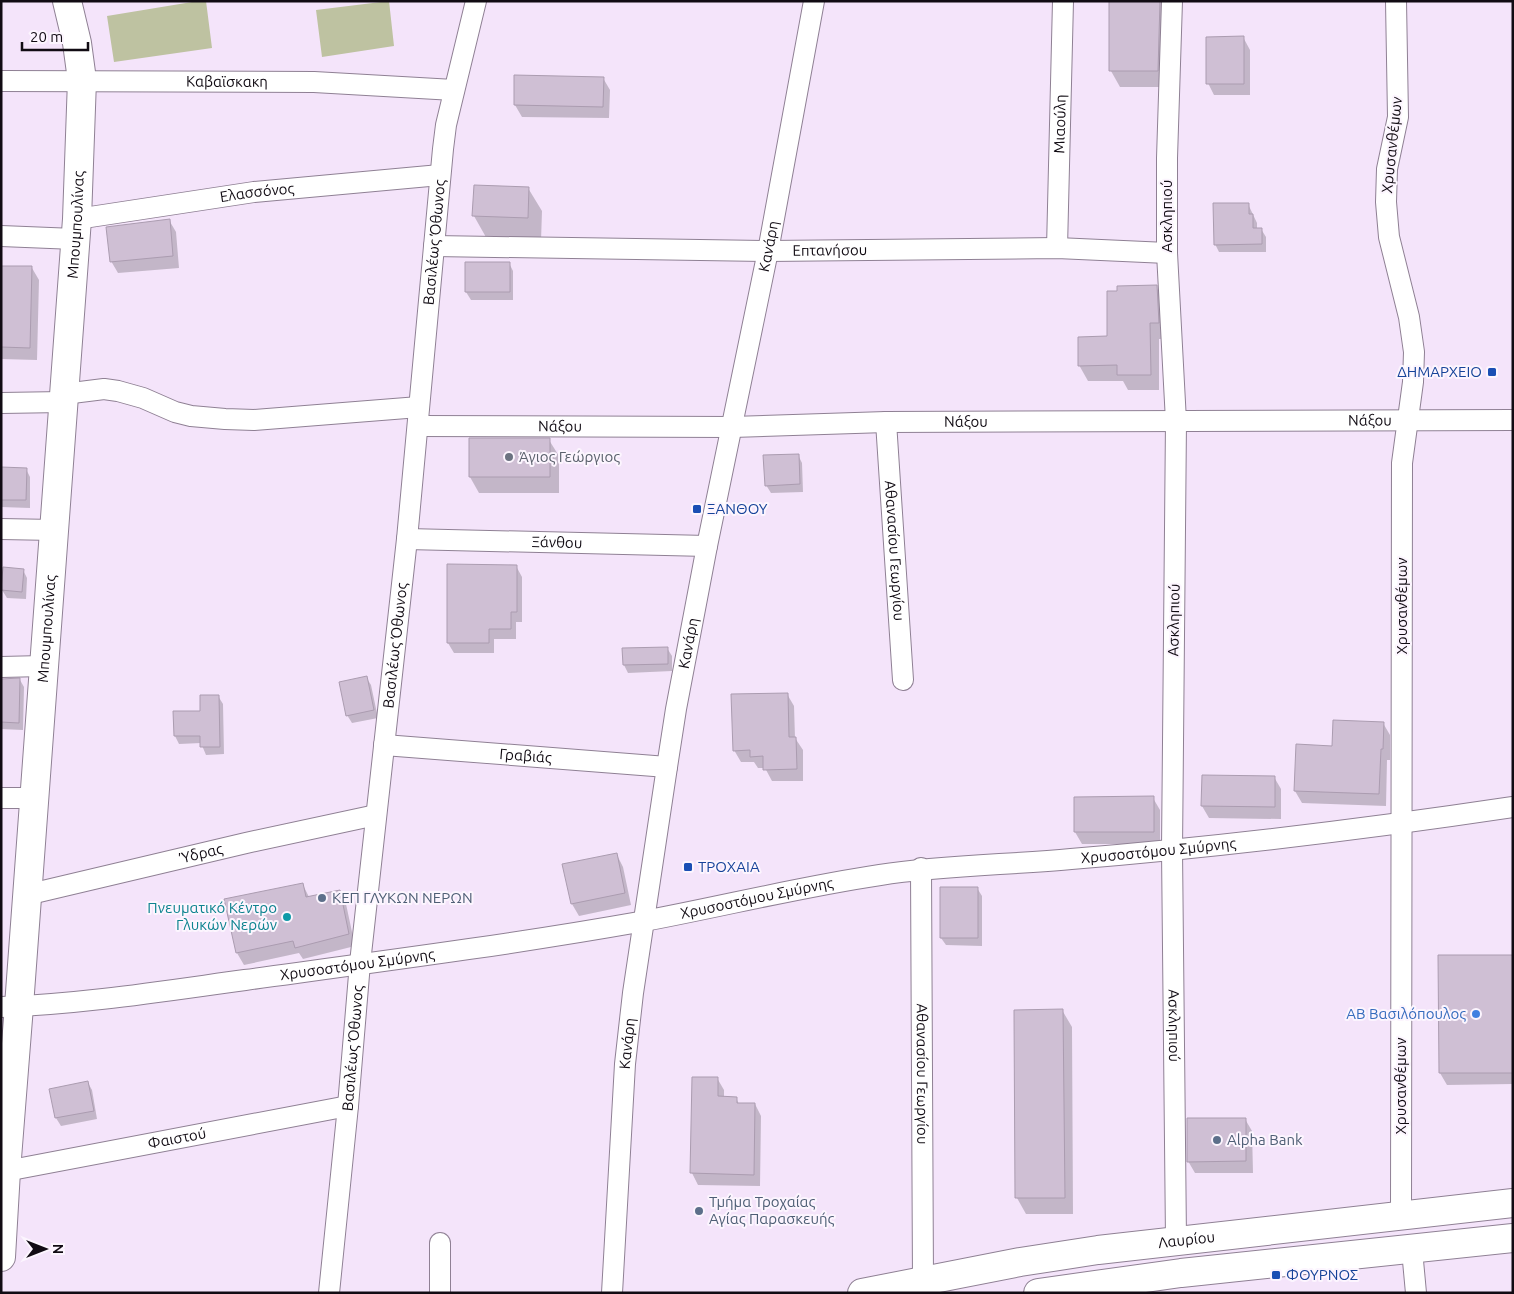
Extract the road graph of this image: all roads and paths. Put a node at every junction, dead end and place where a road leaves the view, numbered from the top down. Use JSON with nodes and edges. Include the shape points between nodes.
{"nodes":[{"id":1,"x":67,"y":1,"type":"edge"},
{"id":2,"x":476,"y":1,"type":"edge"},
{"id":3,"x":814,"y":1,"type":"edge"},
{"id":4,"x":1063,"y":1,"type":"edge"},
{"id":5,"x":1172,"y":1,"type":"edge"},
{"id":6,"x":1396,"y":1,"type":"edge"},
{"id":7,"x":82,"y":80,"type":"junction"},
{"id":8,"x":1,"y":81,"type":"edge"},
{"id":9,"x":454,"y":90,"type":"junction"},
{"id":10,"x":440,"y":175,"type":"junction"},
{"id":11,"x":76,"y":229,"type":"junction"},
{"id":12,"x":1,"y":236,"type":"edge"},
{"id":13,"x":434,"y":246,"type":"junction"},
{"id":14,"x":1057,"y":248,"type":"junction"},
{"id":15,"x":768,"y":251,"type":"junction"},
{"id":16,"x":1167,"y":253,"type":"junction"},
{"id":17,"x":64,"y":398,"type":"junction"},
{"id":18,"x":1,"y":403,"type":"edge"},
{"id":19,"x":418,"y":417,"type":"junction"},
{"id":20,"x":1407,"y":420,"type":"junction"},
{"id":21,"x":1513,"y":420,"type":"edge"},
{"id":22,"x":1176,"y":421,"type":"junction"},
{"id":23,"x":886,"y":422,"type":"junction"},
{"id":24,"x":732,"y":427,"type":"junction"},
{"id":25,"x":1,"y":529,"type":"edge"},
{"id":26,"x":54,"y":530,"type":"junction"},
{"id":27,"x":408,"y":539,"type":"junction"},
{"id":28,"x":707,"y":546,"type":"junction"},
{"id":29,"x":44,"y":666,"type":"junction"},
{"id":30,"x":1,"y":667,"type":"edge"},
{"id":31,"x":902,"y":680,"type":"dead end"},
{"id":32,"x":384,"y":745,"type":"junction"},
{"id":33,"x":667,"y":767,"type":"junction"},
{"id":34,"x":1,"y":798,"type":"edge"},
{"id":35,"x":34,"y":798,"type":"junction"},
{"id":36,"x":1513,"y":807,"type":"edge"},
{"id":37,"x":376,"y":815,"type":"junction"},
{"id":38,"x":1401,"y":824,"type":"junction"},
{"id":39,"x":1172,"y":850,"type":"junction"},
{"id":40,"x":921,"y":868,"type":"junction"},
{"id":41,"x":26,"y":895,"type":"junction"},
{"id":42,"x":643,"y":921,"type":"junction"},
{"id":43,"x":360,"y":963,"type":"junction"},
{"id":44,"x":10,"y":1006,"type":"edge"},
{"id":45,"x":348,"y":1106,"type":"junction"},
{"id":46,"x":6,"y":1171,"type":"junction"},
{"id":47,"x":1513,"y":1203,"type":"edge"},
{"id":48,"x":1401,"y":1215,"type":"junction"},
{"id":49,"x":1513,"y":1238,"type":"edge"},
{"id":50,"x":1176,"y":1240,"type":"junction"},
{"id":51,"x":440,"y":1243,"type":"dead end"},
{"id":52,"x":1412,"y":1250,"type":"junction"},
{"id":53,"x":1,"y":1257,"type":"edge"},
{"id":54,"x":923,"y":1281,"type":"junction"},
{"id":55,"x":329,"y":1293,"type":"edge"},
{"id":56,"x":440,"y":1293,"type":"edge"},
{"id":57,"x":612,"y":1293,"type":"edge"},
{"id":58,"x":862,"y":1293,"type":"edge"},
{"id":59,"x":1038,"y":1293,"type":"edge"},
{"id":60,"x":1416,"y":1293,"type":"edge"}],
"edges":[{"from":1,"to":7,"type":"street","name":"Μπουμπουλίνας"},
{"from":2,"to":9,"type":"street","name":"Βασιλέως Όθωνος"},
{"from":3,"to":15,"type":"street","name":"Κανάρη"},
{"from":4,"to":14,"type":"street","name":"Μιαούλη"},
{"from":5,"to":16,"type":"street","name":"Ασκληπιού"},
{"from":6,"to":20,"type":"street","name":"Χρυσανθέμων","via":[[1398,117],[1387,169],[1386,202],[1393,257],[1412,335],[1413,382]]},
{"from":7,"to":8,"type":"street","name":"Καβαϊσκακη"},
{"from":7,"to":9,"type":"street","name":"Καβαϊσκακη","via":[[314,82]]},
{"from":7,"to":11,"type":"street","name":"Μπουμπουλίνας"},
{"from":9,"to":10,"type":"street","name":"Βασιλέως Όθωνος"},
{"from":10,"to":11,"type":"street","name":"Ελασσόνος","via":[[254,192]]},
{"from":10,"to":13,"type":"street","name":"Βασιλέως Όθωνος"},
{"from":11,"to":12,"type":"street","name":"Ελασσόνος"},
{"from":11,"to":17,"type":"street","name":"Μπουμπουλίνας"},
{"from":13,"to":15,"type":"street","name":"Επτανήσου"},
{"from":13,"to":19,"type":"street","name":"Βασιλέως Όθωνος"},
{"from":14,"to":15,"type":"street","name":"Επτανήσου"},
{"from":14,"to":16,"type":"street","name":"Επτανήσου"},
{"from":15,"to":24,"type":"street","name":"Κανάρη"},
{"from":16,"to":22,"type":"street","name":"Ασκληπιού"},
{"from":17,"to":18,"type":"street"},
{"from":17,"to":19,"type":"street","name":"Νάξου","via":[[104,389],[143,398],[192,416],[254,420]]},
{"from":17,"to":26,"type":"street","name":"Μπουμπουλίνας"},
{"from":19,"to":24,"type":"street","name":"Νάξου"},
{"from":19,"to":27,"type":"street","name":"Βασιλέως Όθωνος"},
{"from":20,"to":21,"type":"street","name":"Νάξου"},
{"from":20,"to":22,"type":"street","name":"Νάξου"},
{"from":20,"to":38,"type":"street","name":"Χρυσανθέμων","via":[[1402,463]]},
{"from":22,"to":23,"type":"street","name":"Νάξου"},
{"from":22,"to":39,"type":"street","name":"Ασκληπιού"},
{"from":23,"to":24,"type":"street","name":"Νάξου"},
{"from":23,"to":31,"type":"street","name":"Αθανασίου Γεωργίου"},
{"from":24,"to":28,"type":"street","name":"Κανάρη"},
{"from":25,"to":26,"type":"street"},
{"from":26,"to":29,"type":"street","name":"Μπουμπουλίνας"},
{"from":27,"to":28,"type":"street","name":"Ξάνθου"},
{"from":27,"to":32,"type":"street","name":"Βασιλέως Όθωνος"},
{"from":28,"to":33,"type":"street","name":"Κανάρη"},
{"from":29,"to":30,"type":"street"},
{"from":29,"to":35,"type":"street","name":"Μπουμπουλίνας"},
{"from":32,"to":33,"type":"street","name":"Γραβιάς"},
{"from":32,"to":37,"type":"street","name":"Βασιλέως Όθωνος"},
{"from":33,"to":42,"type":"street","name":"Κανάρη"},
{"from":34,"to":35,"type":"street"},
{"from":35,"to":41,"type":"street","name":"Μπουμπουλίνας"},
{"from":36,"to":38,"type":"street","name":"Χρυσοστόμου Σμύρνης"},
{"from":37,"to":41,"type":"street","name":"Ύδρας"},
{"from":37,"to":43,"type":"street","name":"Βασιλέως Όθωνος"},
{"from":38,"to":39,"type":"street","name":"Χρυσοστόμου Σμύρνης"},
{"from":38,"to":48,"type":"street","name":"Χρυσανθέμων"},
{"from":39,"to":40,"type":"street","name":"Χρυσοστόμου Σμύρνης","via":[[1068,860]]},
{"from":39,"to":50,"type":"street","name":"Ασκληπιού"},
{"from":40,"to":42,"type":"street","name":"Χρυσοστόμου Σμύρνης"},
{"from":40,"to":54,"type":"street","name":"Αθανασίου Γεωργίου"},
{"from":41,"to":44,"type":"street","name":"Μπουμπουλίνας"},
{"from":42,"to":43,"type":"street","name":"Χρυσοστόμου Σμύρνης"},
{"from":42,"to":57,"type":"street","name":"Κανάρη","via":[[625,1064]]},
{"from":43,"to":44,"type":"street","name":"Χρυσοστόμου Σμύρνης","via":[[164,991]]},
{"from":43,"to":45,"type":"street","name":"Βασιλέως Όθωνος"},
{"from":44,"to":46,"type":"street","name":"Μπουμπουλίνας"},
{"from":45,"to":46,"type":"street","name":"Φαιστού"},
{"from":45,"to":55,"type":"street","name":"Βασιλέως Όθωνος"},
{"from":46,"to":53,"type":"street","name":"Μπουμπουλίνας"},
{"from":47,"to":48,"type":"street","name":"Λαυρίου"},
{"from":48,"to":50,"type":"street","name":"Λαυρίου"},
{"from":49,"to":52,"type":"street"},
{"from":50,"to":54,"type":"street","name":"Λαυρίου","via":[[1020,1262]]},
{"from":51,"to":56,"type":"street"},
{"from":52,"to":59,"type":"street","via":[[1181,1273]]},
{"from":52,"to":60,"type":"street"},
{"from":54,"to":58,"type":"street","name":"Λαυρίου"}]}
